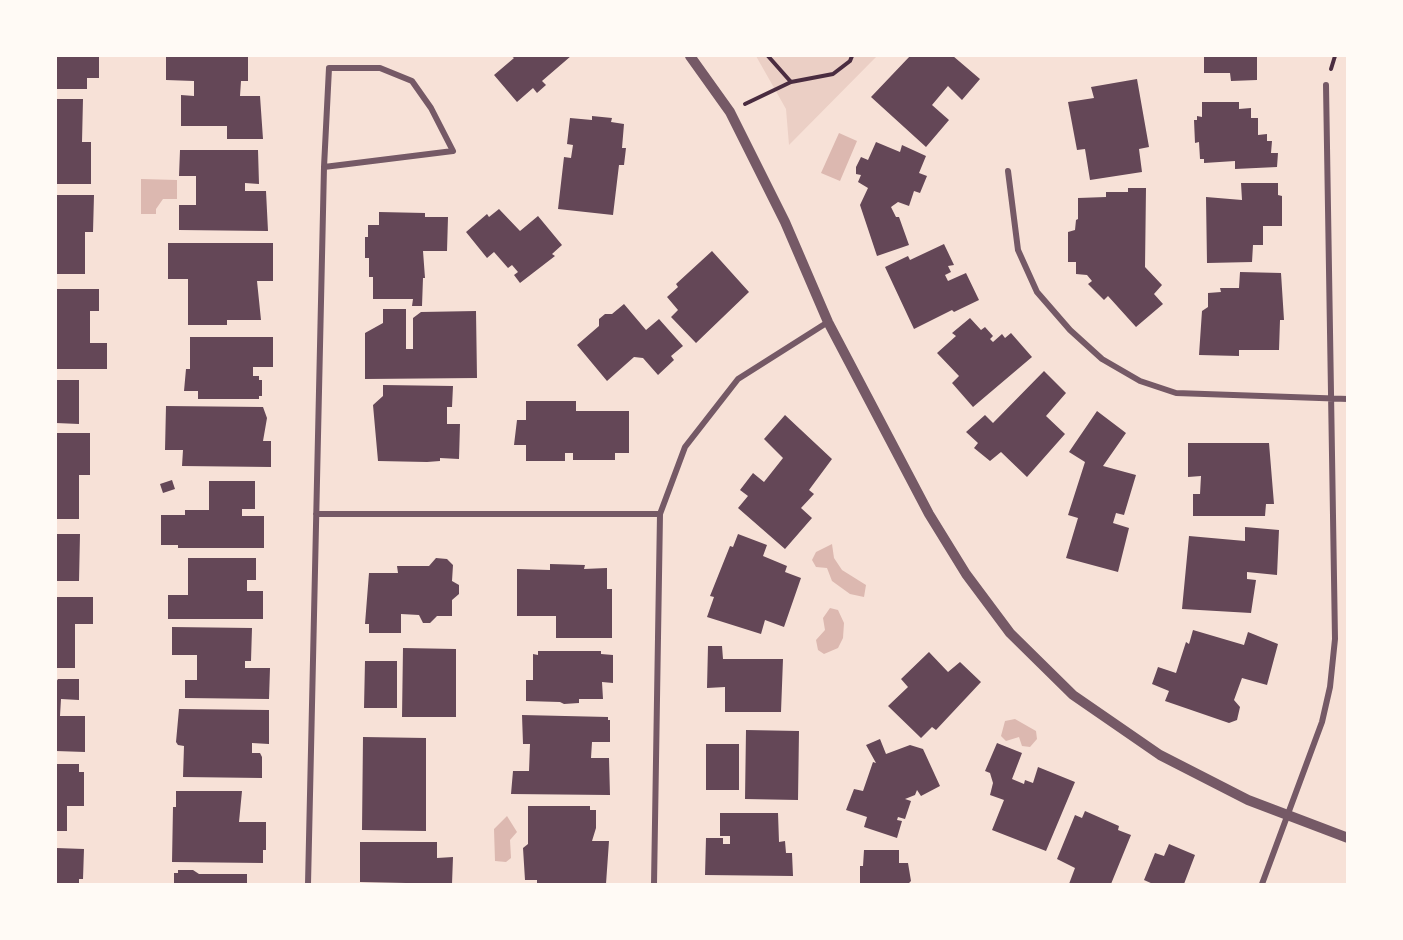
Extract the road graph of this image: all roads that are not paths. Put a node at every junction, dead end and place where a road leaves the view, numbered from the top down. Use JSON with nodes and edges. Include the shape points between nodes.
{"nodes":[{"id":1,"x":690,"y":56,"type":"edge"},
{"id":2,"x":1326,"y":85,"type":"dead end"},
{"id":3,"x":324,"y":167,"type":"junction"},
{"id":4,"x":1008,"y":171,"type":"dead end"},
{"id":5,"x":828,"y":322,"type":"junction"},
{"id":6,"x":1330,"y":399,"type":"junction"},
{"id":7,"x":1347,"y":399,"type":"edge"},
{"id":8,"x":316,"y":514,"type":"junction"},
{"id":9,"x":660,"y":514,"type":"junction"},
{"id":10,"x":1290,"y":815,"type":"junction"},
{"id":11,"x":1347,"y":838,"type":"edge"},
{"id":12,"x":308,"y":885,"type":"edge"},
{"id":13,"x":654,"y":885,"type":"edge"},
{"id":14,"x":1262,"y":885,"type":"edge"}],
"edges":[{"from":1,"to":5,"type":"street","via":[[730,112],[785,222]]},
{"from":2,"to":6,"type":"street"},
{"from":3,"to":3,"type":"street","via":[[336,165],[453,151],[412,81],[380,69],[329,69]]},
{"from":3,"to":8,"type":"street"},
{"from":4,"to":6,"type":"street","via":[[1018,250],[1037,292],[1102,359],[1140,381],[1176,393]]},
{"from":5,"to":9,"type":"street","via":[[738,379],[685,447]]},
{"from":5,"to":10,"type":"street","via":[[929,514],[1010,633],[1074,695],[1116,727],[1248,800]]},
{"from":6,"to":7,"type":"street"},
{"from":6,"to":10,"type":"street","via":[[1335,639],[1322,722]]},
{"from":8,"to":9,"type":"street"},
{"from":8,"to":12,"type":"street"},
{"from":9,"to":13,"type":"street"},
{"from":10,"to":11,"type":"street"},
{"from":10,"to":14,"type":"street"}]}
